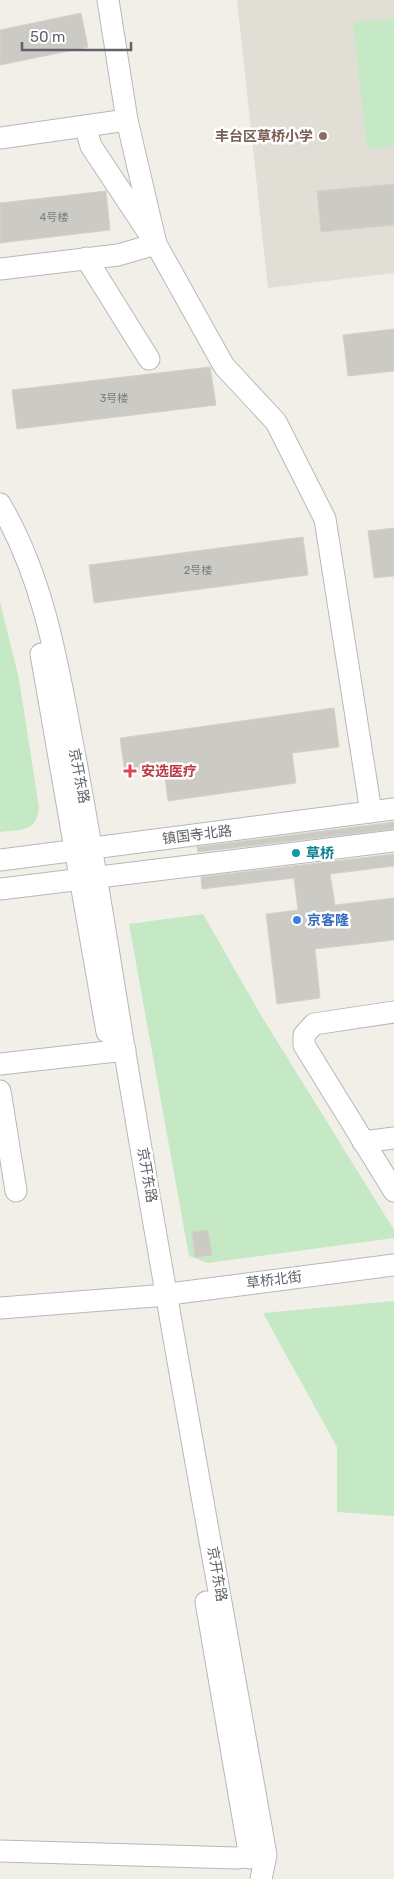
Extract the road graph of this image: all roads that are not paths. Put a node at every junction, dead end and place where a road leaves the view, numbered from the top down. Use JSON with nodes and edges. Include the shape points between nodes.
{"nodes":[{"id":1,"x":108,"y":0,"type":"edge"},
{"id":2,"x":127,"y":120,"type":"junction"},
{"id":3,"x":85,"y":126,"type":"junction"},
{"id":4,"x":0,"y":138,"type":"edge"},
{"id":5,"x":156,"y":244,"type":"junction"},
{"id":6,"x":86,"y":258,"type":"junction"},
{"id":7,"x":0,"y":269,"type":"edge"},
{"id":8,"x":149,"y":359,"type":"dead end"},
{"id":9,"x":0,"y":504,"type":"edge"},
{"id":10,"x":0,"y":531,"type":"edge"},
{"id":11,"x":394,"y":810,"type":"edge"},
{"id":12,"x":371,"y":812,"type":"junction"},
{"id":13,"x":394,"y":841,"type":"edge"},
{"id":14,"x":84,"y":850,"type":"junction"},
{"id":15,"x":0,"y":860,"type":"edge"},
{"id":16,"x":88,"y":878,"type":"junction"},
{"id":17,"x":0,"y":889,"type":"edge"},
{"id":18,"x":394,"y":1012,"type":"edge"},
{"id":19,"x":117,"y":1051,"type":"junction"},
{"id":20,"x":0,"y":1064,"type":"edge"},
{"id":21,"x":0,"y":1091,"type":"edge"},
{"id":22,"x":394,"y":1138,"type":"edge"},
{"id":23,"x":363,"y":1142,"type":"junction"},
{"id":24,"x":16,"y":1191,"type":"dead end"},
{"id":25,"x":394,"y":1191,"type":"edge"},
{"id":26,"x":394,"y":1265,"type":"edge"},
{"id":27,"x":161,"y":1295,"type":"junction"},
{"id":28,"x":0,"y":1308,"type":"edge"},
{"id":29,"x":0,"y":1852,"type":"edge"},
{"id":30,"x":258,"y":1856,"type":"junction"},
{"id":31,"x":261,"y":1879,"type":"edge"}],
"edges":[{"from":1,"to":2,"type":"street"},
{"from":2,"to":3,"type":"street"},
{"from":2,"to":5,"type":"street"},
{"from":3,"to":4,"type":"street"},
{"from":3,"to":5,"type":"street","via":[[91,146]]},
{"from":5,"to":6,"type":"street","via":[[118,255]]},
{"from":5,"to":12,"type":"street","via":[[224,366],[276,422],[325,519]]},
{"from":6,"to":7,"type":"street"},
{"from":6,"to":8,"type":"street"},
{"from":9,"to":14,"type":"street","name":"京开东路","via":[[20,542],[44,608],[56,658]]},
{"from":10,"to":14,"type":"street","name":"京开东路","via":[[11,551],[35,618]]},
{"from":11,"to":12,"type":"street","name":"镇国寺北路"},
{"from":12,"to":14,"type":"street","name":"镇国寺北路"},
{"from":13,"to":16,"type":"street"},
{"from":14,"to":15,"type":"street","name":"镇国寺北路"},
{"from":14,"to":16,"type":"street","name":"京开东路"},
{"from":16,"to":17,"type":"street"},
{"from":16,"to":19,"type":"street","name":"京开东路"},
{"from":18,"to":23,"type":"street","via":[[314,1024],[304,1035],[304,1045],[310,1057]]},
{"from":19,"to":20,"type":"street"},
{"from":19,"to":27,"type":"street","name":"京开东路"},
{"from":21,"to":24,"type":"street"},
{"from":22,"to":23,"type":"street"},
{"from":23,"to":25,"type":"street"},
{"from":26,"to":27,"type":"street","name":"草桥北街"},
{"from":27,"to":28,"type":"street","name":"草桥北街"},
{"from":27,"to":30,"type":"street","name":"京开东路"},
{"from":29,"to":30,"type":"street"},
{"from":30,"to":31,"type":"street"}]}
